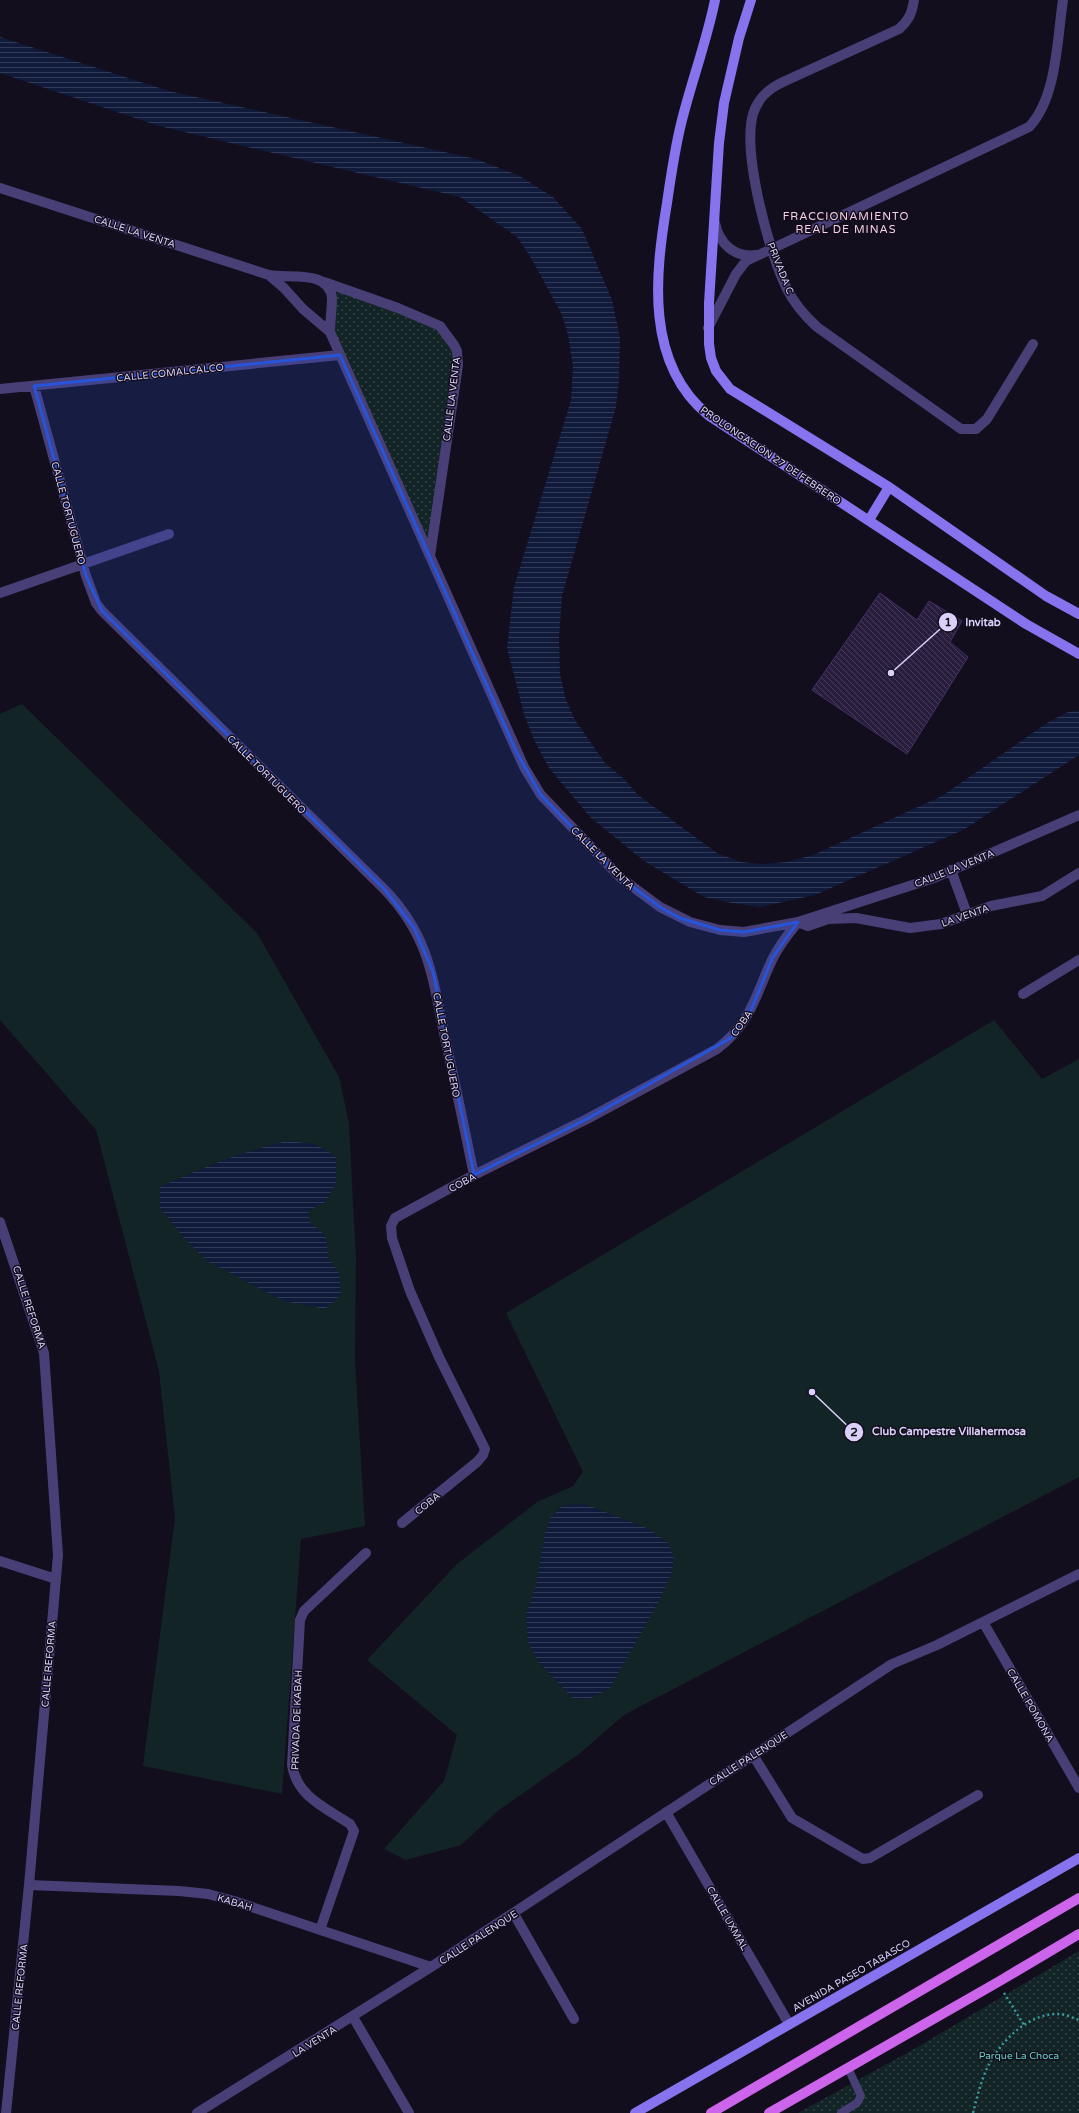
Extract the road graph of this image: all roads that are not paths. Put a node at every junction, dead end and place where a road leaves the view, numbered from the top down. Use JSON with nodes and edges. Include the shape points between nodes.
{"nodes":[{"id":1,"x":753,"y":0,"type":"edge"},
{"id":2,"x":914,"y":0,"type":"edge"},
{"id":3,"x":1063,"y":0,"type":"edge"},
{"id":4,"x":714,"y":1,"type":"edge"},
{"id":5,"x":0,"y":188,"type":"edge"},
{"id":6,"x":714,"y":220,"type":"junction"},
{"id":7,"x":771,"y":248,"type":"junction"},
{"id":8,"x":760,"y":254,"type":"junction"},
{"id":9,"x":269,"y":275,"type":"junction"},
{"id":10,"x":320,"y":280,"type":"junction"},
{"id":11,"x":708,"y":328,"type":"junction"},
{"id":12,"x":330,"y":332,"type":"junction"},
{"id":13,"x":1034,"y":344,"type":"dead end"},
{"id":14,"x":340,"y":355,"type":"junction"},
{"id":15,"x":34,"y":386,"type":"junction"},
{"id":16,"x":0,"y":389,"type":"edge"},
{"id":17,"x":889,"y":487,"type":"junction"},
{"id":18,"x":869,"y":520,"type":"junction"},
{"id":19,"x":169,"y":534,"type":"dead end"},
{"id":20,"x":430,"y":556,"type":"junction"},
{"id":21,"x":83,"y":564,"type":"junction"},
{"id":22,"x":0,"y":594,"type":"edge"},
{"id":23,"x":1079,"y":614,"type":"edge"},
{"id":24,"x":1079,"y":654,"type":"edge"},
{"id":25,"x":1079,"y":815,"type":"edge"},
{"id":26,"x":951,"y":870,"type":"junction"},
{"id":27,"x":1079,"y":873,"type":"edge"},
{"id":28,"x":967,"y":914,"type":"junction"},
{"id":29,"x":798,"y":922,"type":"junction"},
{"id":30,"x":1079,"y":960,"type":"edge"},
{"id":31,"x":1023,"y":994,"type":"dead end"},
{"id":32,"x":474,"y":1175,"type":"junction"},
{"id":33,"x":0,"y":1222,"type":"edge"},
{"id":34,"x":402,"y":1523,"type":"dead end"},
{"id":35,"x":366,"y":1554,"type":"dead end"},
{"id":36,"x":0,"y":1561,"type":"edge"},
{"id":37,"x":1079,"y":1574,"type":"edge"},
{"id":38,"x":56,"y":1579,"type":"junction"},
{"id":39,"x":983,"y":1622,"type":"junction"},
{"id":40,"x":753,"y":1755,"type":"junction"},
{"id":41,"x":1079,"y":1788,"type":"edge"},
{"id":42,"x":978,"y":1795,"type":"dead end"},
{"id":43,"x":666,"y":1812,"type":"junction"},
{"id":44,"x":1079,"y":1858,"type":"edge"},
{"id":45,"x":29,"y":1886,"type":"junction"},
{"id":46,"x":1079,"y":1898,"type":"edge"},
{"id":47,"x":514,"y":1914,"type":"junction"},
{"id":48,"x":320,"y":1930,"type":"junction"},
{"id":49,"x":1079,"y":1934,"type":"edge"},
{"id":50,"x":431,"y":1967,"type":"junction"},
{"id":51,"x":353,"y":2017,"type":"junction"},
{"id":52,"x":574,"y":2019,"type":"dead end"},
{"id":53,"x":789,"y":2024,"type":"junction"},
{"id":54,"x":848,"y":2068,"type":"junction"},
{"id":55,"x":6,"y":2113,"type":"edge"},
{"id":56,"x":197,"y":2113,"type":"edge"},
{"id":57,"x":409,"y":2113,"type":"edge"},
{"id":58,"x":635,"y":2113,"type":"edge"},
{"id":59,"x":710,"y":2113,"type":"edge"},
{"id":60,"x":769,"y":2113,"type":"edge"},
{"id":61,"x":841,"y":2113,"type":"edge"}],
"edges":[{"from":1,"to":6,"type":"street","via":[[746,14],[724,103]]},
{"from":2,"to":7,"type":"street","name":"PRIVADA C","via":[[907,22],[899,29],[770,88],[760,100],[753,114],[750,148]]},
{"from":3,"to":7,"type":"street","via":[[1049,90],[1038,117],[1029,127]]},
{"from":4,"to":18,"type":"street","name":"PROLONGACIÓN 27 DE FEBRERO","via":[[682,121],[660,250],[657,296],[672,371],[688,397],[708,414]]},
{"from":5,"to":9,"type":"street","name":"CALLE LA VENTA"},
{"from":6,"to":8,"type":"street","via":[[717,235],[722,243],[748,256]]},
{"from":6,"to":11,"type":"street"},
{"from":7,"to":8,"type":"street"},
{"from":7,"to":13,"type":"street","name":"PRIVADA C","via":[[787,289],[805,316],[823,332],[961,429],[976,429],[987,419]]},
{"from":8,"to":11,"type":"street","via":[[741,266]]},
{"from":9,"to":10,"type":"street","name":"CALLE LA VENTA","via":[[281,278],[303,276]]},
{"from":9,"to":12,"type":"street","name":"CALLE LA VENTA"},
{"from":10,"to":12,"type":"street","name":"CALLE LA VENTA","via":[[329,288],[332,298]]},
{"from":10,"to":20,"type":"street","name":"CALLE LA VENTA","via":[[434,322],[446,331],[457,351],[458,364]]},
{"from":11,"to":17,"type":"street","via":[[711,358],[719,376],[730,389]]},
{"from":12,"to":14,"type":"street","name":"CALLE LA VENTA"},
{"from":14,"to":15,"type":"street","name":"CALLE COMALCALCO"},
{"from":14,"to":20,"type":"street","name":"CALLE LA VENTA"},
{"from":15,"to":16,"type":"street","name":"CALLE COMALCALCO"},
{"from":15,"to":21,"type":"street","name":"CALLE TORTUGUERO"},
{"from":17,"to":18,"type":"street"},
{"from":17,"to":23,"type":"street","via":[[1046,596]]},
{"from":18,"to":24,"type":"street","name":"PROLONGACIÓN 27 DE FEBRERO","via":[[1026,624]]},
{"from":19,"to":21,"type":"street"},
{"from":20,"to":29,"type":"street","name":"CALLE LA VENTA","via":[[524,767],[542,795],[621,878],[660,907],[701,926],[744,932]]},
{"from":21,"to":22,"type":"street"},
{"from":21,"to":32,"type":"street","name":"CALLE TORTUGUERO","via":[[96,603],[110,621],[347,852],[406,914],[424,949],[432,972]]},
{"from":25,"to":26,"type":"street","name":"CALLE LA VENTA"},
{"from":26,"to":28,"type":"street"},
{"from":26,"to":29,"type":"street","name":"CALLE LA VENTA"},
{"from":27,"to":28,"type":"street","name":"LA VENTA","via":[[1042,896]]},
{"from":28,"to":29,"type":"street","name":"LA VENTA","via":[[941,924],[920,928],[856,918],[828,919],[808,926]]},
{"from":29,"to":32,"type":"street","name":"COBA","via":[[784,938],[773,957],[750,1013],[731,1038],[717,1049],[587,1119]]},
{"from":30,"to":31,"type":"street"},
{"from":32,"to":34,"type":"street","name":"COBA","via":[[400,1214],[391,1226],[392,1238],[413,1298],[485,1449],[477,1462]]},
{"from":33,"to":38,"type":"street","name":"CALLE REFORMA","via":[[44,1353],[58,1555]]},
{"from":35,"to":48,"type":"street","name":"PRIVADA DE KABAH","via":[[304,1611],[300,1620],[292,1765],[294,1775],[309,1797],[350,1824],[354,1830]]},
{"from":36,"to":38,"type":"street"},
{"from":37,"to":39,"type":"street","name":"CALLE PALENQUE"},
{"from":38,"to":45,"type":"street","name":"CALLE REFORMA"},
{"from":39,"to":40,"type":"street","name":"CALLE PALENQUE","via":[[892,1664]]},
{"from":39,"to":41,"type":"street","name":"CALLE POMONA"},
{"from":40,"to":42,"type":"street","via":[[792,1818],[863,1859],[870,1858]]},
{"from":40,"to":43,"type":"street","name":"CALLE PALENQUE"},
{"from":43,"to":47,"type":"street","name":"CALLE PALENQUE"},
{"from":43,"to":53,"type":"street","name":"CALLE UXMAL"},
{"from":44,"to":53,"type":"street","name":"AVENIDA PASEO TABASCO"},
{"from":45,"to":48,"type":"street","name":"KABAH","via":[[208,1894]]},
{"from":45,"to":55,"type":"street","name":"CALLE REFORMA"},
{"from":46,"to":59,"type":"main road"},
{"from":47,"to":50,"type":"street","name":"CALLE PALENQUE"},
{"from":47,"to":52,"type":"street"},
{"from":48,"to":50,"type":"street","name":"KABAH"},
{"from":49,"to":54,"type":"main road"},
{"from":50,"to":51,"type":"street","name":"LA VENTA"},
{"from":51,"to":56,"type":"street","name":"LA VENTA"},
{"from":51,"to":57,"type":"street"},
{"from":53,"to":58,"type":"street","name":"AVENIDA PASEO TABASCO"},
{"from":54,"to":60,"type":"main road"},
{"from":54,"to":61,"type":"lane","via":[[860,2096],[857,2103]]}]}
